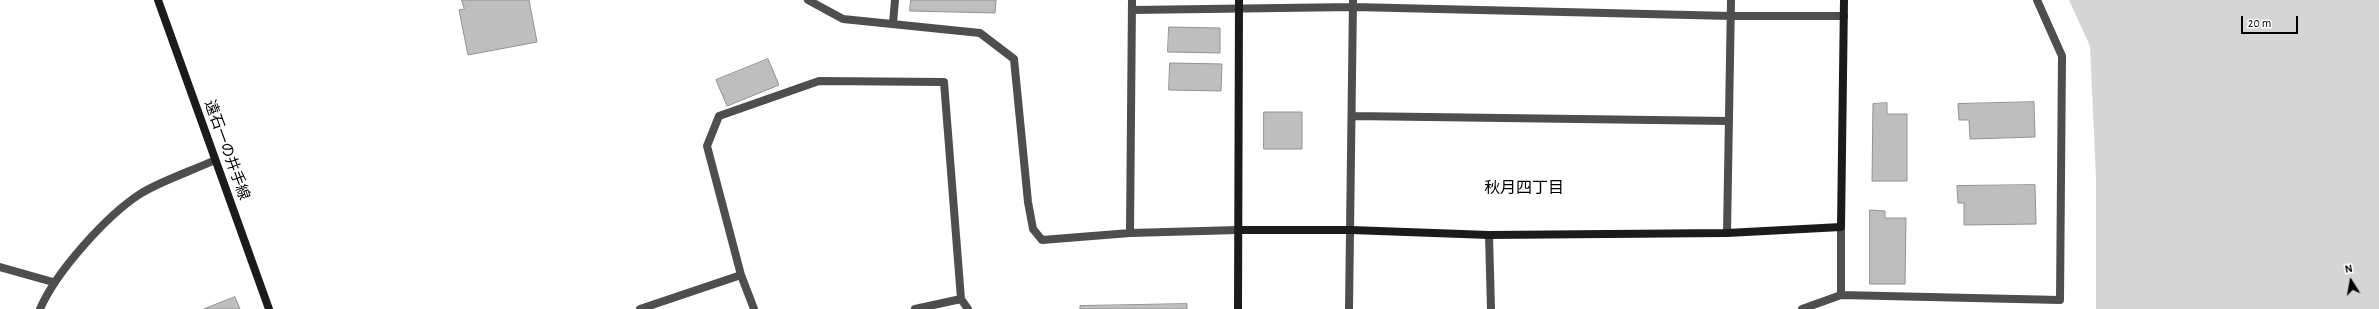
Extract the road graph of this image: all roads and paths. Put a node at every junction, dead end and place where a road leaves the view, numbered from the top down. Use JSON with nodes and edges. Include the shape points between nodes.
{"nodes":[{"id":1,"x":158,"y":0,"type":"edge"},
{"id":2,"x":808,"y":0,"type":"edge"},
{"id":3,"x":895,"y":0,"type":"edge"},
{"id":4,"x":1132,"y":0,"type":"edge"},
{"id":5,"x":1239,"y":0,"type":"edge"},
{"id":6,"x":1731,"y":0,"type":"edge"},
{"id":7,"x":1844,"y":0,"type":"edge"},
{"id":8,"x":2037,"y":0,"type":"edge"},
{"id":9,"x":1354,"y":4,"type":"edge"},
{"id":10,"x":1132,"y":10,"type":"junction"},
{"id":11,"x":1238,"y":10,"type":"junction"},
{"id":12,"x":1731,"y":16,"type":"junction"},
{"id":13,"x":1844,"y":16,"type":"junction"},
{"id":14,"x":893,"y":23,"type":"junction"},
{"id":15,"x":1352,"y":116,"type":"junction"},
{"id":16,"x":1728,"y":121,"type":"junction"},
{"id":17,"x":215,"y":160,"type":"junction"},
{"id":18,"x":1841,"y":227,"type":"junction"},
{"id":19,"x":1238,"y":230,"type":"junction"},
{"id":20,"x":1351,"y":230,"type":"junction"},
{"id":21,"x":1130,"y":233,"type":"junction"},
{"id":22,"x":1727,"y":233,"type":"junction"},
{"id":23,"x":1489,"y":235,"type":"junction"},
{"id":24,"x":0,"y":267,"type":"edge"},
{"id":25,"x":741,"y":275,"type":"junction"},
{"id":26,"x":53,"y":282,"type":"junction"},
{"id":27,"x":1841,"y":295,"type":"junction"},
{"id":28,"x":961,"y":299,"type":"junction"},
{"id":29,"x":40,"y":309,"type":"edge"},
{"id":30,"x":269,"y":309,"type":"edge"},
{"id":31,"x":640,"y":309,"type":"edge"},
{"id":32,"x":754,"y":309,"type":"edge"},
{"id":33,"x":915,"y":309,"type":"edge"},
{"id":34,"x":968,"y":309,"type":"edge"},
{"id":35,"x":1238,"y":309,"type":"edge"},
{"id":36,"x":1349,"y":309,"type":"edge"},
{"id":37,"x":1491,"y":309,"type":"edge"},
{"id":38,"x":1802,"y":309,"type":"edge"}],
"edges":[{"from":1,"to":17,"type":"street","name":"遠石一の井手線"},
{"from":2,"to":14,"type":"street","via":[[843,19]]},
{"from":3,"to":14,"type":"street"},
{"from":4,"to":10,"type":"street"},
{"from":5,"to":11,"type":"street"},
{"from":6,"to":12,"type":"street"},
{"from":7,"to":13,"type":"street"},
{"from":8,"to":27,"type":"street","via":[[2062,56],[2060,300]]},
{"from":9,"to":11,"type":"street"},
{"from":9,"to":12,"type":"street"},
{"from":9,"to":15,"type":"street"},
{"from":10,"to":11,"type":"street"},
{"from":10,"to":21,"type":"street"},
{"from":11,"to":19,"type":"street"},
{"from":12,"to":13,"type":"street"},
{"from":12,"to":16,"type":"street"},
{"from":13,"to":18,"type":"street"},
{"from":14,"to":21,"type":"street","via":[[980,33],[1014,59],[1028,202],[1033,229],[1042,240]]},
{"from":15,"to":16,"type":"street"},
{"from":15,"to":20,"type":"street"},
{"from":16,"to":22,"type":"street"},
{"from":17,"to":26,"type":"street","via":[[140,194],[106,222]]},
{"from":17,"to":30,"type":"street","name":"遠石一の井手線"},
{"from":18,"to":22,"type":"street"},
{"from":18,"to":27,"type":"street"},
{"from":19,"to":20,"type":"street"},
{"from":19,"to":21,"type":"street"},
{"from":19,"to":35,"type":"street"},
{"from":20,"to":23,"type":"street"},
{"from":20,"to":36,"type":"street"},
{"from":22,"to":23,"type":"street"},
{"from":23,"to":37,"type":"street"},
{"from":24,"to":26,"type":"street"},
{"from":25,"to":28,"type":"street","via":[[707,146],[719,116],[819,81],[944,82]]},
{"from":25,"to":31,"type":"street"},
{"from":25,"to":32,"type":"street"},
{"from":26,"to":29,"type":"street"},
{"from":27,"to":38,"type":"street"},
{"from":28,"to":33,"type":"street"},
{"from":28,"to":34,"type":"street"}]}
